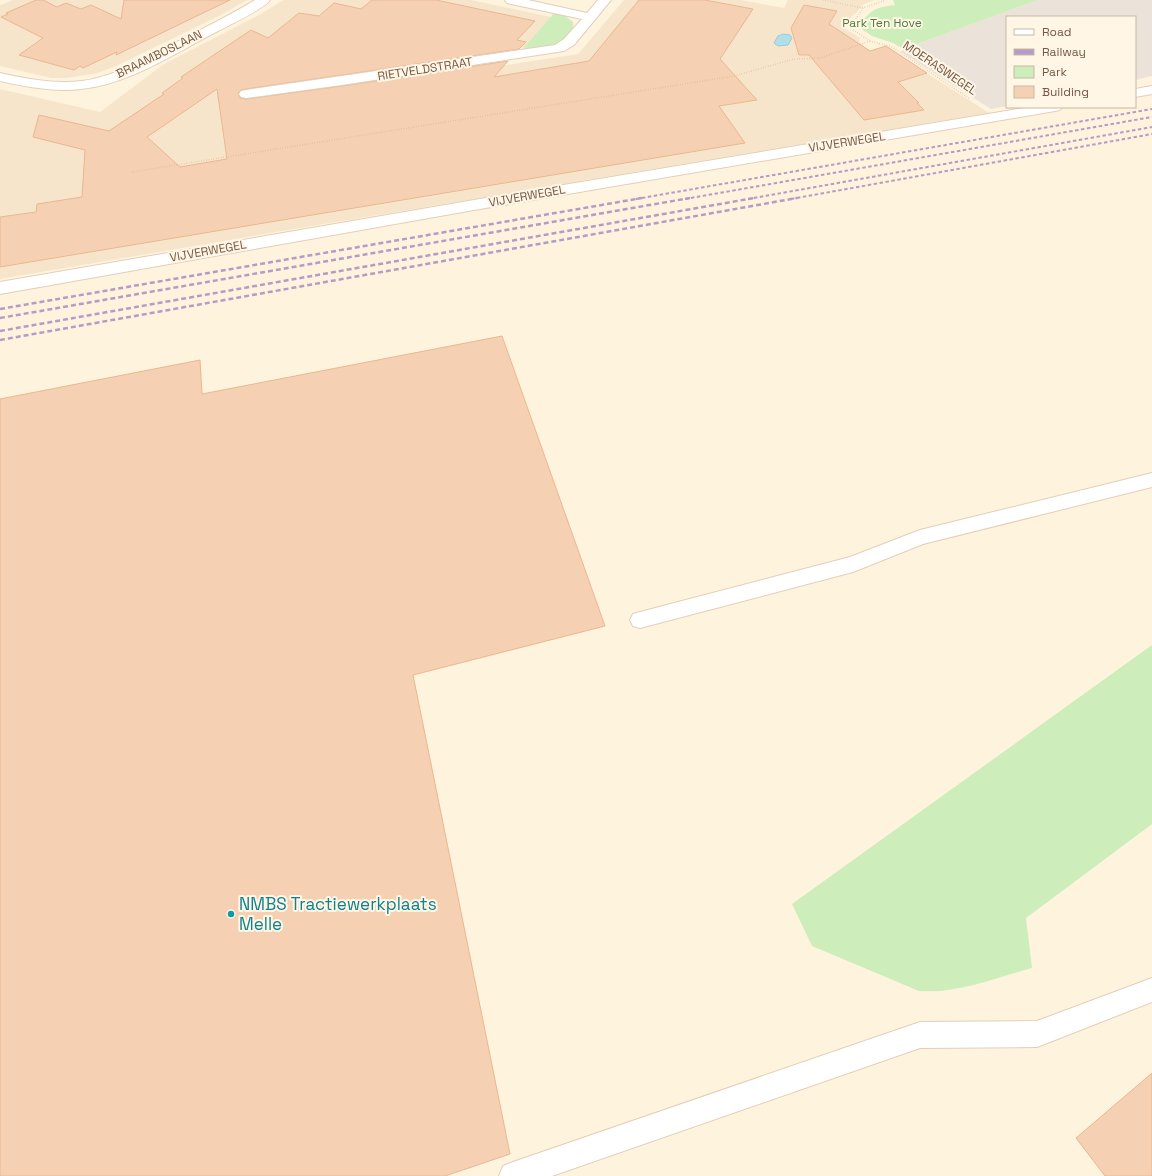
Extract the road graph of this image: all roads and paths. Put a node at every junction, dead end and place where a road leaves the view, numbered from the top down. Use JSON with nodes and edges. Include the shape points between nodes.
{"nodes":[{"id":1,"x":264,"y":0,"type":"edge"},
{"id":2,"x":511,"y":0,"type":"edge"},
{"id":3,"x":605,"y":0,"type":"edge"},
{"id":4,"x":822,"y":0,"type":"edge"},
{"id":5,"x":886,"y":0,"type":"edge"},
{"id":6,"x":863,"y":8,"type":"junction"},
{"id":7,"x":590,"y":17,"type":"junction"},
{"id":8,"x":870,"y":41,"type":"junction"},
{"id":9,"x":0,"y":77,"type":"edge"},
{"id":10,"x":1152,"y":90,"type":"edge"},
{"id":11,"x":1136,"y":93,"type":"edge"},
{"id":12,"x":246,"y":94,"type":"dead end"},
{"id":13,"x":1049,"y":108,"type":"edge"},
{"id":14,"x":997,"y":117,"type":"junction"},
{"id":15,"x":132,"y":172,"type":"dead end"},
{"id":16,"x":0,"y":288,"type":"edge"},
{"id":17,"x":1152,"y":480,"type":"edge"},
{"id":18,"x":640,"y":620,"type":"dead end"},
{"id":19,"x":1152,"y":990,"type":"edge"},
{"id":20,"x":513,"y":1176,"type":"edge"}],
"edges":[{"from":1,"to":9,"type":"street","name":"BRAAMBOSLAAN","via":[[120,75],[83,85],[52,86]]},
{"from":2,"to":7,"type":"street"},
{"from":3,"to":7,"type":"street","name":"RIETVELDSTRAAT"},
{"from":4,"to":6,"type":"path"},
{"from":5,"to":6,"type":"path"},
{"from":6,"to":8,"type":"path","name":"MOERASWEGEL","via":[[850,28]]},
{"from":7,"to":12,"type":"street","name":"RIETVELDSTRAAT","via":[[569,42],[559,48]]},
{"from":8,"to":14,"type":"path","name":"MOERASWEGEL","via":[[892,48]]},
{"from":8,"to":15,"type":"path","via":[[820,58],[794,59],[734,76]]},
{"from":10,"to":11,"type":"street"},
{"from":13,"to":14,"type":"street","name":"VIJVERWEGEL"},
{"from":14,"to":16,"type":"street","name":"VIJVERWEGEL"},
{"from":17,"to":18,"type":"lane","via":[[920,537],[853,564]]},
{"from":19,"to":20,"type":"lane","via":[[1037,1034],[920,1035]]}]}
